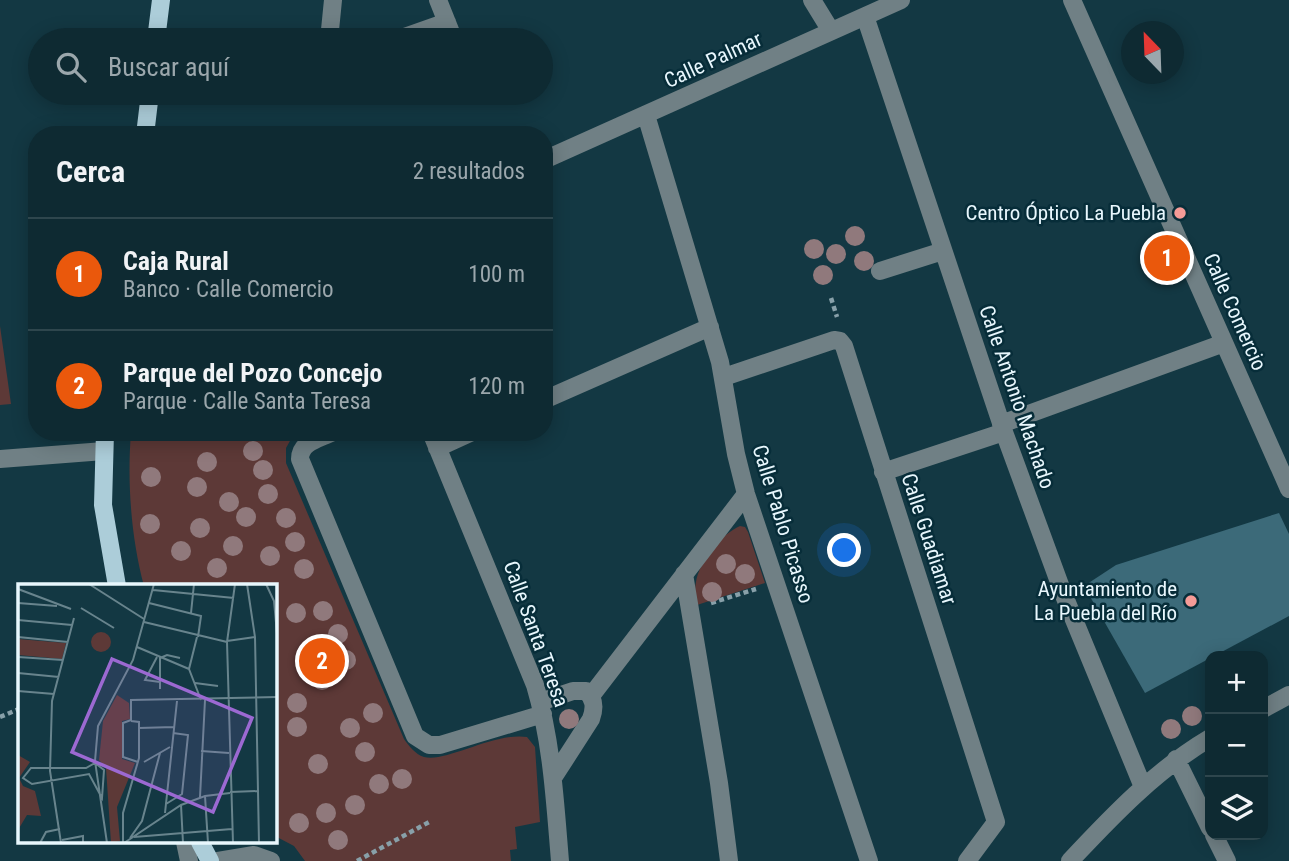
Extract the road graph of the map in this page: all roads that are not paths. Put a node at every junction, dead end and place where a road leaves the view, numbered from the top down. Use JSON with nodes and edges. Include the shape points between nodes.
{"nodes":[{"id":1,"x":161,"y":0,"type":"edge"},
{"id":2,"x":333,"y":0,"type":"edge"},
{"id":3,"x":438,"y":0,"type":"edge"},
{"id":4,"x":811,"y":0,"type":"edge"},
{"id":5,"x":901,"y":0,"type":"edge"},
{"id":6,"x":1072,"y":0,"type":"edge"},
{"id":7,"x":865,"y":16,"type":"junction"},
{"id":8,"x":447,"y":22,"type":"junction"},
{"id":9,"x":158,"y":28,"type":"edge"},
{"id":10,"x":330,"y":28,"type":"edge"},
{"id":11,"x":430,"y":28,"type":"edge"},
{"id":12,"x":449,"y":28,"type":"edge"},
{"id":13,"x":831,"y":31,"type":"junction"},
{"id":14,"x":149,"y":105,"type":"edge"},
{"id":15,"x":646,"y":115,"type":"junction"},
{"id":16,"x":146,"y":126,"type":"edge"},
{"id":17,"x":553,"y":156,"type":"edge"},
{"id":18,"x":943,"y":251,"type":"junction"},
{"id":19,"x":880,"y":271,"type":"dead end"},
{"id":20,"x":710,"y":327,"type":"junction"},
{"id":21,"x":1224,"y":343,"type":"junction"},
{"id":22,"x":724,"y":377,"type":"junction"},
{"id":23,"x":553,"y":396,"type":"edge"},
{"id":24,"x":1002,"y":428,"type":"junction"},
{"id":25,"x":105,"y":441,"type":"edge"},
{"id":26,"x":314,"y":441,"type":"edge"},
{"id":27,"x":434,"y":441,"type":"edge"},
{"id":28,"x":104,"y":451,"type":"junction"},
{"id":29,"x":0,"y":459,"type":"edge"},
{"id":30,"x":883,"y":472,"type":"junction"},
{"id":31,"x":1289,"y":489,"type":"edge"},
{"id":32,"x":746,"y":494,"type":"junction"},
{"id":33,"x":684,"y":574,"type":"junction"},
{"id":34,"x":117,"y":584,"type":"edge"},
{"id":35,"x":1289,"y":695,"type":"edge"},
{"id":36,"x":591,"y":696,"type":"junction"},
{"id":37,"x":1268,"y":706,"type":"edge"},
{"id":38,"x":542,"y":708,"type":"junction"},
{"id":39,"x":1205,"y":741,"type":"edge"},
{"id":40,"x":1175,"y":759,"type":"junction"},
{"id":41,"x":553,"y":778,"type":"junction"},
{"id":42,"x":1143,"y":787,"type":"junction"},
{"id":43,"x":1205,"y":818,"type":"edge"},
{"id":44,"x":1216,"y":840,"type":"edge"},
{"id":45,"x":202,"y":844,"type":"edge"},
{"id":46,"x":210,"y":861,"type":"edge"},
{"id":47,"x":218,"y":861,"type":"edge"},
{"id":48,"x":271,"y":861,"type":"edge"},
{"id":49,"x":560,"y":861,"type":"edge"},
{"id":50,"x":729,"y":861,"type":"edge"},
{"id":51,"x":869,"y":861,"type":"edge"},
{"id":52,"x":967,"y":861,"type":"edge"},
{"id":53,"x":1070,"y":861,"type":"edge"},
{"id":54,"x":1227,"y":861,"type":"edge"}],
"edges":[{"from":1,"to":9,"type":"main road"},
{"from":2,"to":10,"type":"street"},
{"from":3,"to":8,"type":"street"},
{"from":4,"to":13,"type":"street"},
{"from":5,"to":7,"type":"street","name":"Calle Palmar"},
{"from":6,"to":21,"type":"street","name":"Calle Comercio"},
{"from":7,"to":13,"type":"street","name":"Calle Palmar"},
{"from":7,"to":18,"type":"street","name":"Calle Antonio Machado"},
{"from":8,"to":11,"type":"street"},
{"from":8,"to":12,"type":"street"},
{"from":13,"to":15,"type":"street","name":"Calle Palmar"},
{"from":14,"to":16,"type":"main road"},
{"from":15,"to":17,"type":"street","name":"Calle Palmar"},
{"from":15,"to":20,"type":"street","name":"Calle Pablo Picasso"},
{"from":18,"to":19,"type":"street"},
{"from":18,"to":24,"type":"street","name":"Calle Antonio Machado"},
{"from":20,"to":22,"type":"street","name":"Calle Pablo Picasso"},
{"from":20,"to":23,"type":"street"},
{"from":21,"to":24,"type":"street"},
{"from":21,"to":31,"type":"street","name":"Calle Comercio"},
{"from":22,"to":30,"type":"street","name":"Calle Guadiamar","via":[[840,341]]},
{"from":22,"to":32,"type":"street","name":"Calle Pablo Picasso"},
{"from":24,"to":30,"type":"street"},
{"from":24,"to":42,"type":"street","name":"Calle Antonio Machado","via":[[1063,593]]},
{"from":25,"to":28,"type":"main road"},
{"from":26,"to":38,"type":"street","via":[[304,446],[300,459],[415,736],[429,745],[440,745]]},
{"from":27,"to":38,"type":"street","name":"Calle Santa Teresa"},
{"from":28,"to":29,"type":"street"},
{"from":28,"to":34,"type":"main road","via":[[103,505]]},
{"from":30,"to":52,"type":"street","name":"Calle Guadiamar","via":[[996,822]]},
{"from":32,"to":33,"type":"street"},
{"from":32,"to":51,"type":"street","name":"Calle Pablo Picasso"},
{"from":33,"to":36,"type":"street"},
{"from":33,"to":50,"type":"street"},
{"from":35,"to":37,"type":"street"},
{"from":36,"to":38,"type":"street","via":[[579,690]]},
{"from":36,"to":41,"type":"street","via":[[591,719]]},
{"from":38,"to":41,"type":"street","name":"Calle Santa Teresa"},
{"from":39,"to":40,"type":"street"},
{"from":40,"to":42,"type":"street"},
{"from":40,"to":43,"type":"street"},
{"from":41,"to":49,"type":"street","name":"Calle Santa Teresa"},
{"from":42,"to":53,"type":"street"},
{"from":44,"to":54,"type":"street"},
{"from":45,"to":46,"type":"main road"},
{"from":47,"to":48,"type":"street","via":[[254,855]]}]}
